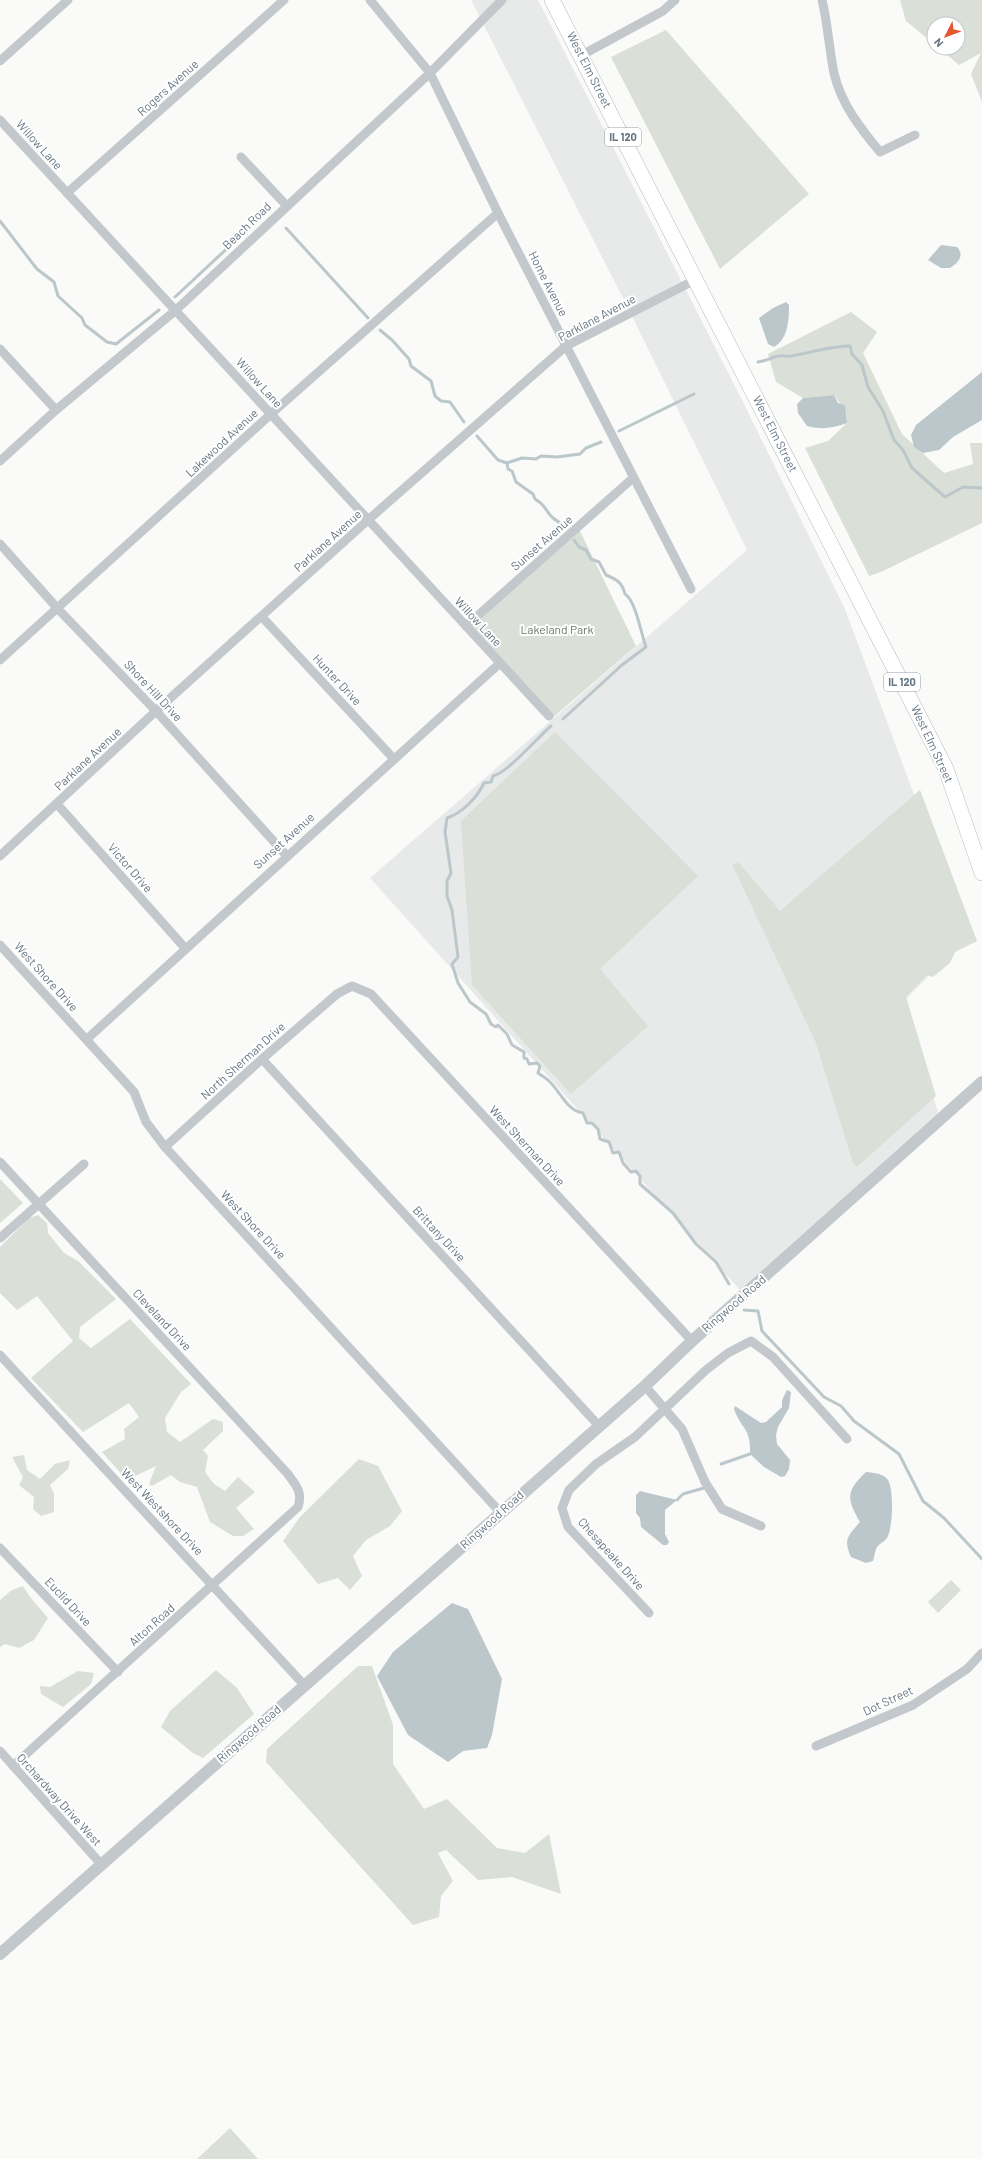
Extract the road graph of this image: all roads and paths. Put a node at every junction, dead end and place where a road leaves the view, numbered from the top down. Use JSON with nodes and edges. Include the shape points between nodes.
{"nodes":[{"id":1,"x":68,"y":0,"type":"edge"},
{"id":2,"x":284,"y":0,"type":"edge"},
{"id":3,"x":370,"y":0,"type":"edge"},
{"id":4,"x":502,"y":0,"type":"edge"},
{"id":5,"x":552,"y":0,"type":"edge"},
{"id":6,"x":675,"y":0,"type":"edge"},
{"id":7,"x":822,"y":0,"type":"edge"},
{"id":8,"x":582,"y":55,"type":"junction"},
{"id":9,"x":0,"y":61,"type":"edge"},
{"id":10,"x":430,"y":73,"type":"junction"},
{"id":11,"x":0,"y":120,"type":"edge"},
{"id":12,"x":915,"y":135,"type":"dead end"},
{"id":13,"x":241,"y":157,"type":"dead end"},
{"id":14,"x":67,"y":193,"type":"junction"},
{"id":15,"x":286,"y":205,"type":"junction"},
{"id":16,"x":498,"y":213,"type":"junction"},
{"id":17,"x":696,"y":279,"type":"junction"},
{"id":18,"x":176,"y":310,"type":"junction"},
{"id":19,"x":566,"y":346,"type":"junction"},
{"id":20,"x":0,"y":349,"type":"edge"},
{"id":21,"x":56,"y":410,"type":"junction"},
{"id":22,"x":271,"y":414,"type":"junction"},
{"id":23,"x":0,"y":461,"type":"edge"},
{"id":24,"x":633,"y":478,"type":"junction"},
{"id":25,"x":368,"y":520,"type":"junction"},
{"id":26,"x":0,"y":544,"type":"edge"},
{"id":27,"x":691,"y":589,"type":"dead end"},
{"id":28,"x":58,"y":609,"type":"junction"},
{"id":29,"x":262,"y":617,"type":"junction"},
{"id":30,"x":466,"y":626,"type":"junction"},
{"id":31,"x":0,"y":660,"type":"edge"},
{"id":32,"x":500,"y":663,"type":"junction"},
{"id":33,"x":156,"y":711,"type":"junction"},
{"id":34,"x":549,"y":716,"type":"dead end"},
{"id":35,"x":394,"y":759,"type":"junction"},
{"id":36,"x":58,"y":804,"type":"junction"},
{"id":37,"x":286,"y":855,"type":"junction"},
{"id":38,"x":0,"y":856,"type":"edge"},
{"id":39,"x":982,"y":873,"type":"edge"},
{"id":40,"x":0,"y":945,"type":"edge"},
{"id":41,"x":185,"y":948,"type":"junction"},
{"id":42,"x":337,"y":994,"type":"joint"},
{"id":43,"x":87,"y":1039,"type":"junction"},
{"id":44,"x":262,"y":1059,"type":"junction"},
{"id":45,"x":982,"y":1082,"type":"edge"},
{"id":46,"x":165,"y":1147,"type":"junction"},
{"id":47,"x":0,"y":1162,"type":"edge"},
{"id":48,"x":84,"y":1164,"type":"dead end"},
{"id":49,"x":38,"y":1204,"type":"junction"},
{"id":50,"x":0,"y":1238,"type":"edge"},
{"id":51,"x":692,"y":1341,"type":"junction"},
{"id":52,"x":0,"y":1355,"type":"edge"},
{"id":53,"x":645,"y":1386,"type":"junction"},
{"id":54,"x":665,"y":1410,"type":"junction"},
{"id":55,"x":599,"y":1426,"type":"junction"},
{"id":56,"x":847,"y":1439,"type":"dead end"},
{"id":57,"x":301,"y":1499,"type":"joint"},
{"id":58,"x":500,"y":1512,"type":"junction"},
{"id":59,"x":761,"y":1526,"type":"dead end"},
{"id":60,"x":0,"y":1548,"type":"edge"},
{"id":61,"x":213,"y":1585,"type":"junction"},
{"id":62,"x":649,"y":1613,"type":"dead end"},
{"id":63,"x":982,"y":1653,"type":"edge"},
{"id":64,"x":118,"y":1672,"type":"junction"},
{"id":65,"x":305,"y":1686,"type":"junction"},
{"id":66,"x":816,"y":1746,"type":"dead end"},
{"id":67,"x":0,"y":1751,"type":"edge"},
{"id":68,"x":13,"y":1766,"type":"junction"},
{"id":69,"x":101,"y":1864,"type":"junction"},
{"id":70,"x":0,"y":1954,"type":"edge"}],
"edges":[{"from":1,"to":9,"type":"street"},
{"from":2,"to":14,"type":"street","name":"Rogers Avenue"},
{"from":3,"to":10,"type":"street","name":"Home Avenue"},
{"from":4,"to":10,"type":"street","name":"Beach Road"},
{"from":5,"to":8,"type":"main road","name":"West Elm Street","number":"IL 120"},
{"from":6,"to":8,"type":"street","via":[[663,11]]},
{"from":7,"to":12,"type":"street","via":[[834,74],[852,116],[880,152]]},
{"from":8,"to":17,"type":"main road","name":"West Elm Street","number":"IL 120"},
{"from":10,"to":15,"type":"street","name":"Beach Road"},
{"from":10,"to":16,"type":"street","name":"Home Avenue"},
{"from":11,"to":14,"type":"street","name":"Willow Lane"},
{"from":13,"to":15,"type":"street"},
{"from":14,"to":18,"type":"street","name":"Willow Lane"},
{"from":15,"to":18,"type":"street","name":"Beach Road"},
{"from":16,"to":19,"type":"street","name":"Home Avenue"},
{"from":16,"to":22,"type":"street","name":"Lakewood Avenue"},
{"from":17,"to":19,"type":"street","name":"Parklane Avenue"},
{"from":17,"to":39,"type":"main road","name":"West Elm Street","number":"IL 120","via":[[946,769]]},
{"from":18,"to":21,"type":"street","name":"Beach Road"},
{"from":18,"to":22,"type":"street","name":"Willow Lane"},
{"from":19,"to":24,"type":"street","name":"Home Avenue"},
{"from":19,"to":25,"type":"street","name":"Parklane Avenue"},
{"from":20,"to":21,"type":"street"},
{"from":21,"to":23,"type":"street","name":"Beach Road"},
{"from":22,"to":25,"type":"street","name":"Willow Lane"},
{"from":22,"to":28,"type":"street","name":"Lakewood Avenue"},
{"from":24,"to":27,"type":"street","name":"Home Avenue"},
{"from":24,"to":30,"type":"street","name":"Sunset Avenue"},
{"from":25,"to":29,"type":"street","name":"Parklane Avenue"},
{"from":25,"to":30,"type":"street","name":"Willow Lane"},
{"from":26,"to":28,"type":"street","name":"Shore Hill Drive"},
{"from":28,"to":31,"type":"street","name":"Lakewood Avenue"},
{"from":28,"to":33,"type":"street","name":"Shore Hill Drive"},
{"from":29,"to":33,"type":"street","name":"Parklane Avenue"},
{"from":29,"to":35,"type":"street","name":"Hunter Drive"},
{"from":30,"to":32,"type":"street","name":"Willow Lane"},
{"from":32,"to":34,"type":"street","name":"Willow Lane"},
{"from":32,"to":35,"type":"street","name":"Sunset Avenue"},
{"from":33,"to":36,"type":"street","name":"Parklane Avenue"},
{"from":33,"to":37,"type":"street","name":"Shore Hill Drive"},
{"from":35,"to":37,"type":"street","name":"Sunset Avenue"},
{"from":36,"to":38,"type":"street","name":"Parklane Avenue"},
{"from":36,"to":41,"type":"street","name":"Victor Drive"},
{"from":37,"to":41,"type":"street","name":"Sunset Avenue"},
{"from":40,"to":43,"type":"street","name":"West Shore Drive"},
{"from":41,"to":43,"type":"street","name":"Sunset Avenue"},
{"from":42,"to":44,"type":"street","name":"North Sherman Drive"},
{"from":42,"to":51,"type":"street","name":"West Sherman Drive","via":[[352,986],[371,994]]},
{"from":43,"to":46,"type":"street","name":"West Shore Drive","via":[[134,1092],[146,1122]]},
{"from":44,"to":46,"type":"street","name":"North Sherman Drive"},
{"from":44,"to":55,"type":"street","name":"Brittany Drive"},
{"from":45,"to":51,"type":"street","name":"Ringwood Road"},
{"from":46,"to":58,"type":"street","name":"West Shore Drive"},
{"from":47,"to":49,"type":"street","name":"Cleveland Drive"},
{"from":48,"to":49,"type":"street"},
{"from":49,"to":50,"type":"street"},
{"from":49,"to":57,"type":"street","name":"Cleveland Drive","via":[[287,1473],[299,1489]]},
{"from":51,"to":53,"type":"street","name":"Ringwood Road"},
{"from":52,"to":61,"type":"street","name":"West Westshore Drive"},
{"from":53,"to":54,"type":"street"},
{"from":53,"to":55,"type":"street","name":"Ringwood Road"},
{"from":54,"to":56,"type":"street","name":"Chesapeake Drive","via":[[706,1370],[728,1353],[751,1341],[773,1357]]},
{"from":54,"to":59,"type":"street","via":[[682,1429],[705,1482],[722,1508]]},
{"from":54,"to":62,"type":"street","name":"Chesapeake Drive","via":[[635,1437],[596,1464],[569,1490],[562,1508],[568,1527]]},
{"from":55,"to":58,"type":"street","name":"Ringwood Road"},
{"from":57,"to":61,"type":"street","name":"Alton Road","via":[[298,1507]]},
{"from":58,"to":65,"type":"street","name":"Ringwood Road"},
{"from":60,"to":64,"type":"street","name":"Euclid Drive"},
{"from":61,"to":64,"type":"street","name":"Alton Road"},
{"from":61,"to":65,"type":"street","name":"West Westshore Drive"},
{"from":63,"to":66,"type":"street","name":"Dot Street","via":[[967,1669],[913,1705]]},
{"from":64,"to":68,"type":"street","name":"Alton Road"},
{"from":65,"to":69,"type":"street","name":"Ringwood Road"},
{"from":67,"to":68,"type":"street","name":"Orchardway Drive West"},
{"from":68,"to":69,"type":"street","name":"Orchardway Drive West"},
{"from":69,"to":70,"type":"street","name":"Ringwood Road"}]}
